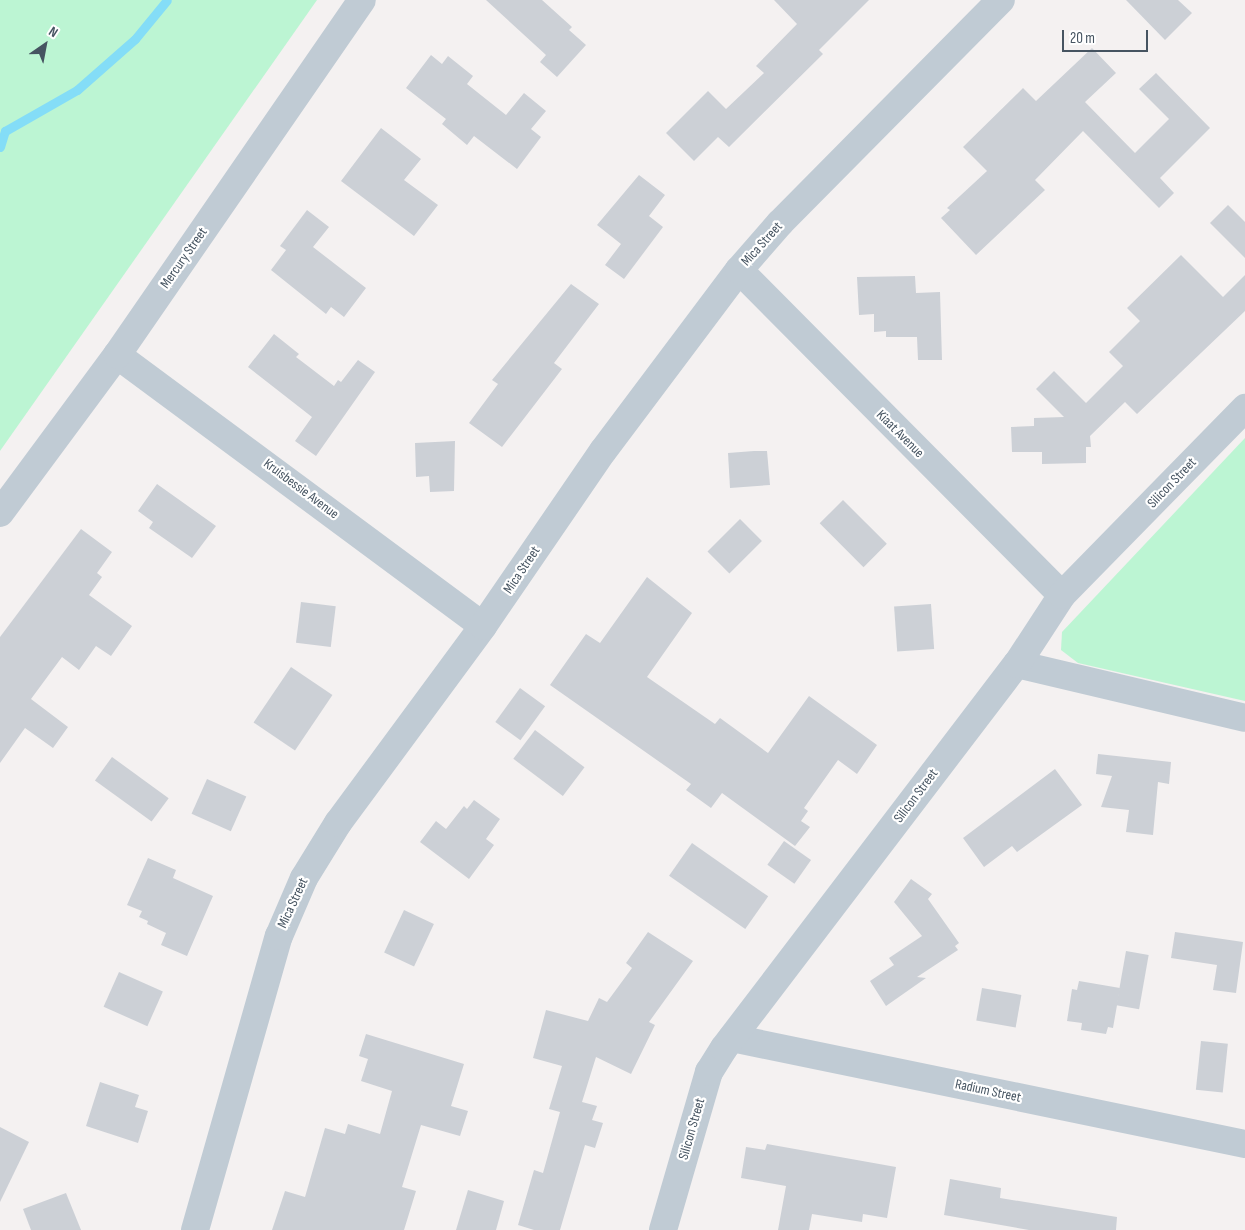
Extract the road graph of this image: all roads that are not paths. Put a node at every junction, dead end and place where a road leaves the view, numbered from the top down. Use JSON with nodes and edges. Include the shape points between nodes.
{"nodes":[{"id":1,"x":362,"y":0,"type":"edge"},
{"id":2,"x":1001,"y":0,"type":"edge"},
{"id":3,"x":739,"y":270,"type":"junction"},
{"id":4,"x":117,"y":355,"type":"junction"},
{"id":5,"x":1245,"y":408,"type":"edge"},
{"id":6,"x":0,"y":513,"type":"edge"},
{"id":7,"x":1062,"y":595,"type":"junction"},
{"id":8,"x":484,"y":626,"type":"junction"},
{"id":9,"x":1017,"y":664,"type":"junction"},
{"id":10,"x":1245,"y":718,"type":"edge"},
{"id":11,"x":732,"y":1038,"type":"junction"},
{"id":12,"x":1245,"y":1144,"type":"edge"},
{"id":13,"x":195,"y":1230,"type":"edge"},
{"id":14,"x":663,"y":1230,"type":"edge"}],
"edges":[{"from":1,"to":4,"type":"street","name":"Mercury Street"},
{"from":2,"to":3,"type":"street","name":"Mica Street","via":[[780,223]]},
{"from":3,"to":7,"type":"street","name":"Kiaat Avenue"},
{"from":3,"to":8,"type":"street","name":"Mica Street","via":[[603,451]]},
{"from":4,"to":6,"type":"street","name":"Mercury Street"},
{"from":4,"to":8,"type":"street","name":"Kruisbessie Avenue"},
{"from":5,"to":7,"type":"street","name":"Silicon Street"},
{"from":7,"to":9,"type":"street","name":"Silicon Street"},
{"from":8,"to":13,"type":"street","name":"Mica Street","via":[[338,823],[304,878],[278,936]]},
{"from":9,"to":10,"type":"street"},
{"from":9,"to":11,"type":"street","name":"Silicon Street"},
{"from":11,"to":12,"type":"street","name":"Radium Street"},
{"from":11,"to":14,"type":"street","name":"Silicon Street","via":[[709,1072]]}]}
